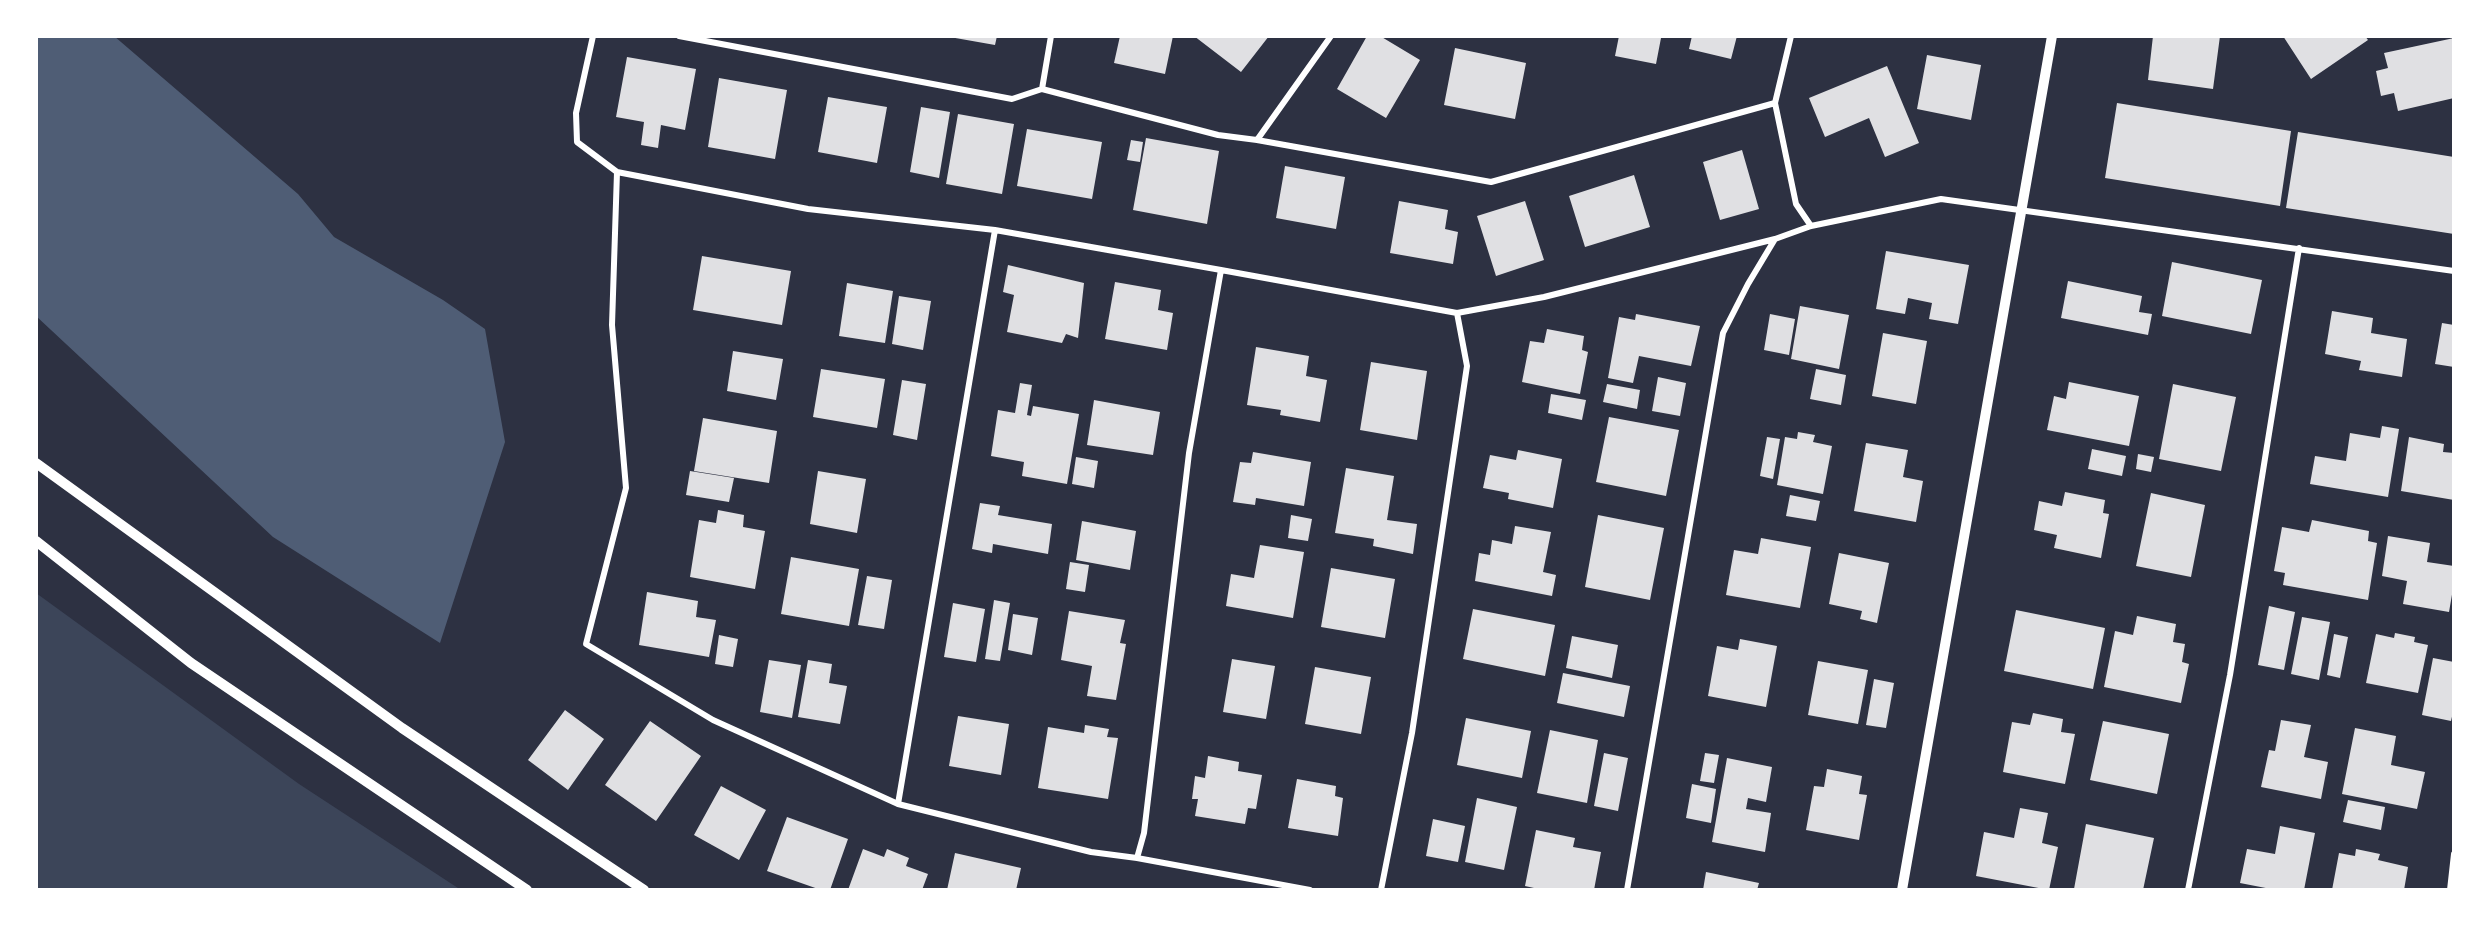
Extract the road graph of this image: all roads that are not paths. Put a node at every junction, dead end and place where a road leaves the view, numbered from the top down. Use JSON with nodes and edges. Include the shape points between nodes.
{"nodes":[{"id":1,"x":593,"y":36,"type":"edge"},
{"id":2,"x":679,"y":36,"type":"edge"},
{"id":3,"x":1051,"y":36,"type":"edge"},
{"id":4,"x":1331,"y":36,"type":"edge"},
{"id":5,"x":1791,"y":36,"type":"edge"},
{"id":6,"x":2052,"y":36,"type":"edge"},
{"id":7,"x":1042,"y":89,"type":"junction"},
{"id":8,"x":1775,"y":103,"type":"junction"},
{"id":9,"x":1257,"y":140,"type":"junction"},
{"id":10,"x":617,"y":172,"type":"junction"},
{"id":11,"x":2022,"y":212,"type":"junction"},
{"id":12,"x":1810,"y":226,"type":"junction"},
{"id":13,"x":995,"y":230,"type":"junction"},
{"id":14,"x":1775,"y":239,"type":"junction"},
{"id":15,"x":2299,"y":248,"type":"junction"},
{"id":16,"x":1221,"y":270,"type":"junction"},
{"id":17,"x":2454,"y":271,"type":"edge"},
{"id":18,"x":1457,"y":312,"type":"junction"},
{"id":19,"x":36,"y":463,"type":"edge"},
{"id":20,"x":36,"y":541,"type":"edge"},
{"id":21,"x":898,"y":804,"type":"junction"},
{"id":22,"x":2454,"y":854,"type":"edge"},
{"id":23,"x":1137,"y":858,"type":"junction"},
{"id":24,"x":527,"y":890,"type":"edge"},
{"id":25,"x":644,"y":890,"type":"edge"},
{"id":26,"x":1310,"y":890,"type":"edge"},
{"id":27,"x":1382,"y":890,"type":"edge"},
{"id":28,"x":1627,"y":890,"type":"edge"},
{"id":29,"x":1902,"y":890,"type":"edge"},
{"id":30,"x":2188,"y":890,"type":"edge"},
{"id":31,"x":2450,"y":890,"type":"edge"}],
"edges":[{"from":1,"to":10,"type":"street","via":[[576,113],[577,142]]},
{"from":2,"to":7,"type":"street","via":[[1012,99]]},
{"from":3,"to":7,"type":"street"},
{"from":4,"to":9,"type":"street"},
{"from":5,"to":8,"type":"street"},
{"from":6,"to":11,"type":"street"},
{"from":7,"to":9,"type":"street","via":[[1218,135]]},
{"from":8,"to":9,"type":"street","via":[[1491,182]]},
{"from":8,"to":12,"type":"street","via":[[1796,204]]},
{"from":10,"to":13,"type":"street","via":[[808,209]]},
{"from":10,"to":21,"type":"street","via":[[612,324],[626,488],[586,644],[713,720]]},
{"from":11,"to":12,"type":"street","via":[[1941,200]]},
{"from":11,"to":15,"type":"street"},
{"from":11,"to":29,"type":"street"},
{"from":12,"to":14,"type":"street"},
{"from":13,"to":16,"type":"street"},
{"from":13,"to":21,"type":"street"},
{"from":14,"to":18,"type":"street","via":[[1544,297]]},
{"from":14,"to":28,"type":"street","via":[[1723,333]]},
{"from":15,"to":17,"type":"street"},
{"from":15,"to":30,"type":"street","via":[[2230,675]]},
{"from":16,"to":18,"type":"street"},
{"from":16,"to":23,"type":"street","via":[[1189,453],[1144,833]]},
{"from":18,"to":27,"type":"street","via":[[1467,366],[1412,733]]},
{"from":19,"to":25,"type":"street","via":[[402,728]]},
{"from":20,"to":24,"type":"street","via":[[191,663]]},
{"from":21,"to":23,"type":"street","via":[[1091,852]]},
{"from":22,"to":31,"type":"street"},
{"from":23,"to":26,"type":"street"}]}
